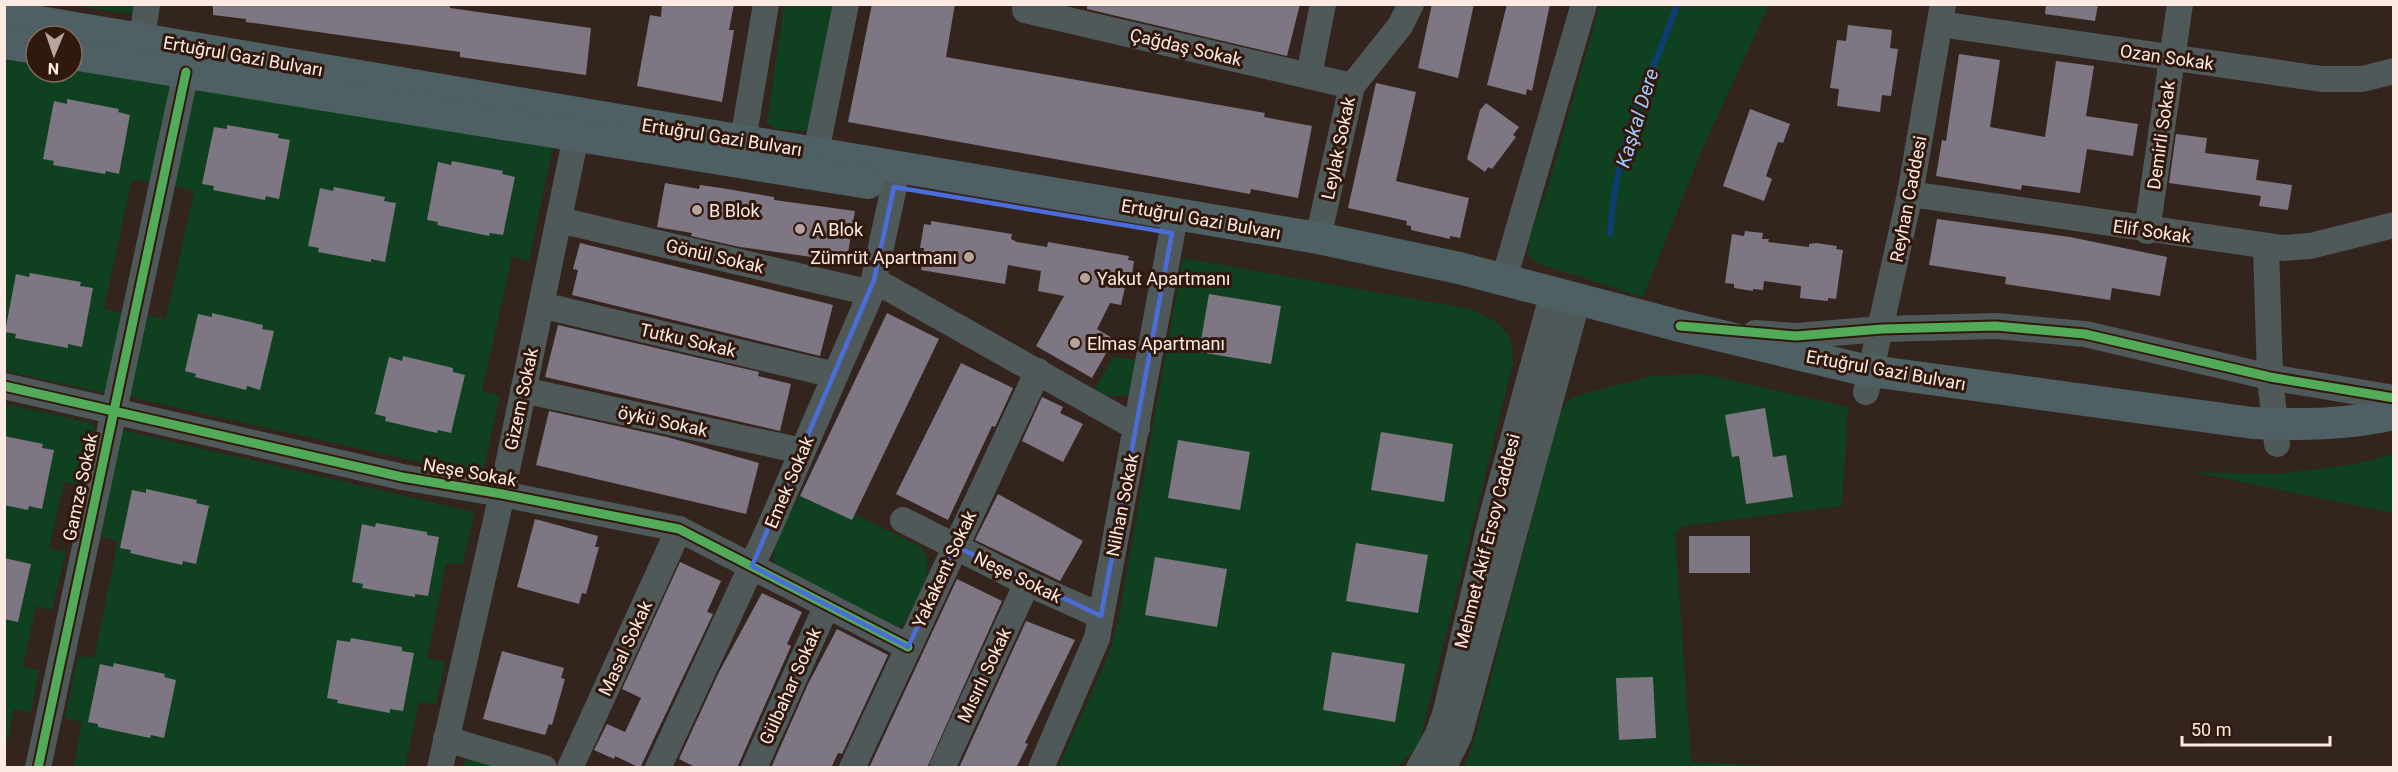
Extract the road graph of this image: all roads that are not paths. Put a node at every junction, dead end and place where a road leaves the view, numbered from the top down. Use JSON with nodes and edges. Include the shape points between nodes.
{"nodes":[{"id":1,"x":147,"y":4,"type":"edge"},
{"id":2,"x":766,"y":4,"type":"edge"},
{"id":3,"x":846,"y":4,"type":"edge"},
{"id":4,"x":1026,"y":4,"type":"edge"},
{"id":5,"x":1323,"y":4,"type":"edge"},
{"id":6,"x":1411,"y":4,"type":"edge"},
{"id":7,"x":1584,"y":4,"type":"edge"},
{"id":8,"x":2180,"y":4,"type":"edge"},
{"id":9,"x":1941,"y":14,"type":"edge"},
{"id":10,"x":4,"y":16,"type":"edge"},
{"id":11,"x":142,"y":38,"type":"junction"},
{"id":12,"x":4,"y":43,"type":"edge"},
{"id":13,"x":24,"y":46,"type":"edge"},
{"id":14,"x":84,"y":56,"type":"edge"},
{"id":15,"x":2172,"y":58,"type":"junction"},
{"id":16,"x":2394,"y":71,"type":"edge"},
{"id":17,"x":186,"y":72,"type":"junction"},
{"id":18,"x":1309,"y":75,"type":"junction"},
{"id":19,"x":1352,"y":86,"type":"junction"},
{"id":20,"x":576,"y":136,"type":"junction"},
{"id":21,"x":743,"y":140,"type":"junction"},
{"id":22,"x":813,"y":163,"type":"junction"},
{"id":23,"x":894,"y":188,"type":"junction"},
{"id":24,"x":1910,"y":194,"type":"junction"},
{"id":25,"x":560,"y":220,"type":"junction"},
{"id":26,"x":2394,"y":225,"type":"edge"},
{"id":27,"x":2147,"y":231,"type":"junction"},
{"id":28,"x":1172,"y":233,"type":"junction"},
{"id":29,"x":1318,"y":238,"type":"junction"},
{"id":30,"x":2266,"y":246,"type":"junction"},
{"id":31,"x":1504,"y":279,"type":"junction"},
{"id":32,"x":872,"y":286,"type":"junction"},
{"id":33,"x":541,"y":305,"type":"junction"},
{"id":34,"x":1560,"y":314,"type":"junction"},
{"id":35,"x":1680,"y":326,"type":"junction"},
{"id":36,"x":1882,"y":329,"type":"junction"},
{"id":37,"x":1038,"y":371,"type":"junction"},
{"id":38,"x":835,"y":375,"type":"junction"},
{"id":39,"x":2270,"y":377,"type":"junction"},
{"id":40,"x":1869,"y":382,"type":"junction"},
{"id":41,"x":4,"y":386,"type":"edge"},
{"id":42,"x":523,"y":390,"type":"junction"},
{"id":43,"x":2394,"y":398,"type":"edge"},
{"id":44,"x":113,"y":410,"type":"junction"},
{"id":45,"x":2394,"y":414,"type":"edge"},
{"id":46,"x":1137,"y":428,"type":"junction"},
{"id":47,"x":2276,"y":434,"type":"junction"},
{"id":48,"x":2394,"y":435,"type":"edge"},
{"id":49,"x":802,"y":451,"type":"junction"},
{"id":50,"x":502,"y":494,"type":"junction"},
{"id":51,"x":903,"y":520,"type":"dead end"},
{"id":52,"x":680,"y":529,"type":"junction"},
{"id":53,"x":955,"y":546,"type":"junction"},
{"id":54,"x":752,"y":566,"type":"junction"},
{"id":55,"x":1027,"y":583,"type":"junction"},
{"id":56,"x":827,"y":606,"type":"junction"},
{"id":57,"x":1101,"y":616,"type":"junction"},
{"id":58,"x":908,"y":647,"type":"junction"},
{"id":59,"x":447,"y":739,"type":"junction"},
{"id":60,"x":38,"y":768,"type":"edge"},
{"id":61,"x":440,"y":768,"type":"edge"},
{"id":62,"x":544,"y":768,"type":"edge"},
{"id":63,"x":570,"y":768,"type":"edge"},
{"id":64,"x":658,"y":768,"type":"edge"},
{"id":65,"x":753,"y":768,"type":"edge"},
{"id":66,"x":852,"y":768,"type":"edge"},
{"id":67,"x":942,"y":768,"type":"edge"},
{"id":68,"x":1041,"y":768,"type":"edge"},
{"id":69,"x":1419,"y":768,"type":"edge"},
{"id":70,"x":1443,"y":768,"type":"edge"}],
"edges":[{"from":1,"to":11,"type":"street"},
{"from":2,"to":21,"type":"street"},
{"from":3,"to":22,"type":"street"},
{"from":4,"to":18,"type":"street","name":"Çağdaş Sokak","via":[[1025,10]]},
{"from":5,"to":18,"type":"street"},
{"from":6,"to":19,"type":"street","name":"Leylak Sokak","via":[[1400,26]]},
{"from":7,"to":31,"type":"street"},
{"from":8,"to":15,"type":"street","name":"Demirli Sokak"},
{"from":9,"to":15,"type":"street","name":"Ozan Sokak"},
{"from":9,"to":24,"type":"street","name":"Reyhan Caddesi"},
{"from":10,"to":11,"type":"main road","name":"Ertuğrul Gazi Bulvarı"},
{"from":11,"to":21,"type":"main road","name":"Ertuğrul Gazi Bulvarı"},
{"from":12,"to":13,"type":"main road"},
{"from":14,"to":17,"type":"main road","name":"Ertuğrul Gazi Bulvarı"},
{"from":15,"to":16,"type":"street","name":"Ozan Sokak","via":[[2343,81]]},
{"from":15,"to":27,"type":"street","name":"Demirli Sokak"},
{"from":17,"to":20,"type":"main road","name":"Ertuğrul Gazi Bulvarı"},
{"from":17,"to":44,"type":"street","name":"Gamze Sokak"},
{"from":18,"to":19,"type":"street","name":"Çağdaş Sokak"},
{"from":19,"to":29,"type":"street","name":"Leylak Sokak"},
{"from":20,"to":22,"type":"main road","name":"Ertuğrul Gazi Bulvarı"},
{"from":20,"to":25,"type":"street","name":"Gizem Sokak"},
{"from":21,"to":22,"type":"main road","name":"Ertuğrul Gazi Bulvarı"},
{"from":22,"to":23,"type":"main road","name":"Ertuğrul Gazi Bulvarı"},
{"from":22,"to":29,"type":"main road","name":"Ertuğrul Gazi Bulvarı"},
{"from":23,"to":28,"type":"main road","name":"Ertuğrul Gazi Bulvarı"},
{"from":23,"to":32,"type":"street","name":"Emek Sokak"},
{"from":24,"to":27,"type":"street","name":"Elif Sokak"},
{"from":24,"to":36,"type":"street","name":"Reyhan Caddesi"},
{"from":25,"to":32,"type":"street","name":"Gönül Sokak"},
{"from":25,"to":33,"type":"street","name":"Gizem Sokak"},
{"from":26,"to":30,"type":"street","name":"Elif Sokak","via":[[2310,246]]},
{"from":27,"to":30,"type":"street","name":"Elif Sokak"},
{"from":28,"to":34,"type":"main road","name":"Ertuğrul Gazi Bulvarı","via":[[1370,268]]},
{"from":28,"to":46,"type":"street","name":"Nilhan Sokak"},
{"from":29,"to":31,"type":"main road","name":"Ertuğrul Gazi Bulvarı"},
{"from":30,"to":39,"type":"street"},
{"from":31,"to":35,"type":"main road","name":"Ertuğrul Gazi Bulvarı"},
{"from":32,"to":37,"type":"street","name":"Gönül Sokak"},
{"from":32,"to":38,"type":"street","name":"Emek Sokak"},
{"from":33,"to":38,"type":"street","name":"Tutku Sokak"},
{"from":33,"to":42,"type":"street","name":"Gizem Sokak"},
{"from":34,"to":40,"type":"main road","name":"Ertuğrul Gazi Bulvarı"},
{"from":34,"to":69,"type":"street","name":"Mehmet Akif Ersoy Caddesi","via":[[1492,516],[1446,711]]},
{"from":34,"to":70,"type":"street","name":"Mehmet Akif Ersoy Caddesi","via":[[1459,736]]},
{"from":35,"to":36,"type":"street","via":[[1796,336]]},
{"from":35,"to":40,"type":"main road","name":"Ertuğrul Gazi Bulvarı"},
{"from":36,"to":39,"type":"street","via":[[1996,326],[2085,334]]},
{"from":36,"to":40,"type":"street","name":"Reyhan Caddesi"},
{"from":37,"to":46,"type":"street","name":"Gönül Sokak"},
{"from":37,"to":53,"type":"street","name":"Yakakent Sokak"},
{"from":38,"to":49,"type":"street","name":"Emek Sokak"},
{"from":39,"to":43,"type":"street"},
{"from":39,"to":47,"type":"street"},
{"from":40,"to":47,"type":"main road","name":"Ertuğrul Gazi Bulvarı","via":[[2184,416]]},
{"from":41,"to":44,"type":"street","name":"Neşe Sokak"},
{"from":42,"to":49,"type":"street","name":"öykü Sokak"},
{"from":42,"to":50,"type":"street","name":"Gizem Sokak"},
{"from":44,"to":50,"type":"street","name":"Neşe Sokak","via":[[402,477]]},
{"from":44,"to":60,"type":"street","name":"Gamze Sokak"},
{"from":45,"to":47,"type":"main road","name":"Ertuğrul Gazi Bulvarı"},
{"from":46,"to":57,"type":"street","name":"Nilhan Sokak"},
{"from":47,"to":48,"type":"main road","name":"Ertuğrul Gazi Bulvarı","via":[[2341,442]]},
{"from":49,"to":54,"type":"street","name":"Emek Sokak"},
{"from":50,"to":52,"type":"street","name":"Neşe Sokak"},
{"from":50,"to":59,"type":"street","name":"Gizem Sokak"},
{"from":51,"to":53,"type":"street","name":"Neşe Sokak"},
{"from":52,"to":54,"type":"street","name":"Neşe Sokak"},
{"from":52,"to":63,"type":"street","name":"Masal Sokak"},
{"from":53,"to":55,"type":"street","name":"Neşe Sokak"},
{"from":53,"to":58,"type":"street","name":"Yakakent Sokak"},
{"from":54,"to":56,"type":"street","name":"Neşe Sokak"},
{"from":54,"to":64,"type":"street","name":"Emek Sokak"},
{"from":55,"to":57,"type":"street","name":"Neşe Sokak"},
{"from":55,"to":67,"type":"street","name":"Mısırlı Sokak"},
{"from":56,"to":58,"type":"street","name":"Neşe Sokak"},
{"from":56,"to":65,"type":"street","name":"Gülbahar Sokak"},
{"from":57,"to":68,"type":"street","name":"Nilhan Sokak","via":[[1097,638]]},
{"from":58,"to":66,"type":"street","name":"Yakakent Sokak"},
{"from":59,"to":61,"type":"street","name":"Gizem Sokak"},
{"from":59,"to":62,"type":"street"}]}
